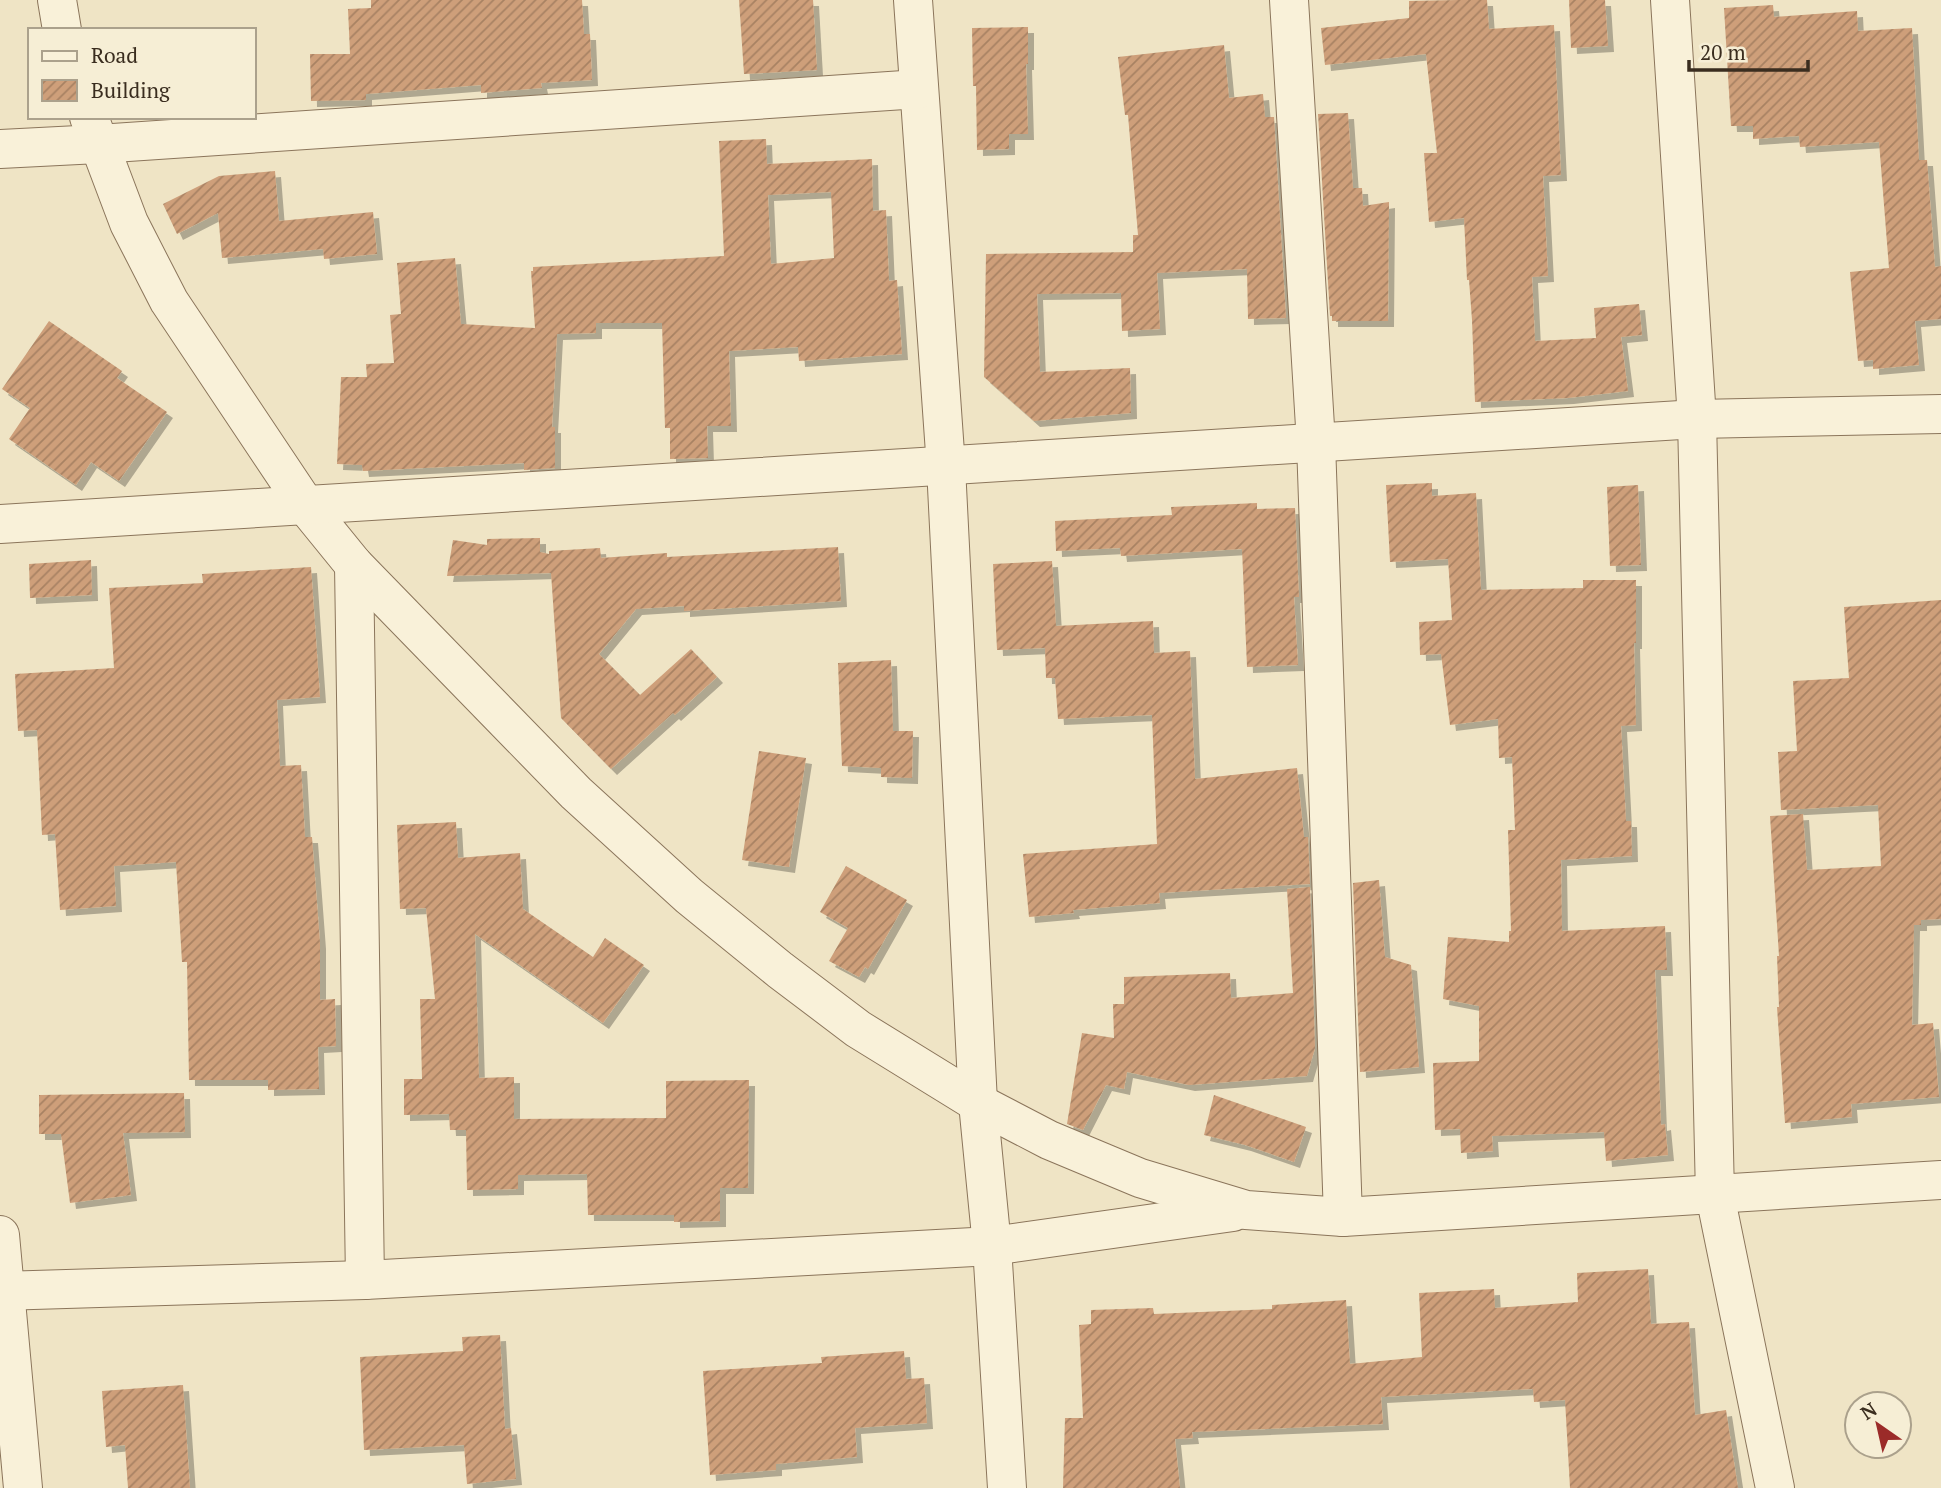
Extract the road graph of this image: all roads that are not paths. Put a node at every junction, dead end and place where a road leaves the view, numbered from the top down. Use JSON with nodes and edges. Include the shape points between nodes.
{"nodes":[{"id":1,"x":57,"y":0,"type":"edge"},
{"id":2,"x":913,"y":0,"type":"edge"},
{"id":3,"x":1289,"y":0,"type":"edge"},
{"id":4,"x":1670,"y":0,"type":"edge"},
{"id":5,"x":62,"y":28,"type":"edge"},
{"id":6,"x":919,"y":89,"type":"junction"},
{"id":7,"x":93,"y":131,"type":"edge"},
{"id":8,"x":0,"y":149,"type":"edge"},
{"id":9,"x":1941,"y":414,"type":"edge"},
{"id":10,"x":1697,"y":419,"type":"junction"},
{"id":11,"x":1316,"y":443,"type":"junction"},
{"id":12,"x":946,"y":467,"type":"junction"},
{"id":13,"x":306,"y":506,"type":"junction"},
{"id":14,"x":0,"y":524,"type":"edge"},
{"id":15,"x":355,"y":565,"type":"junction"},
{"id":16,"x":978,"y":1103,"type":"junction"},
{"id":17,"x":1941,"y":1180,"type":"edge"},
{"id":18,"x":1715,"y":1195,"type":"junction"},
{"id":19,"x":1246,"y":1210,"type":"junction"},
{"id":20,"x":1343,"y":1217,"type":"junction"},
{"id":21,"x":0,"y":1235,"type":"edge"},
{"id":22,"x":992,"y":1246,"type":"junction"},
{"id":23,"x":365,"y":1280,"type":"junction"},
{"id":24,"x":2,"y":1291,"type":"edge"},
{"id":25,"x":23,"y":1488,"type":"edge"},
{"id":26,"x":1007,"y":1488,"type":"edge"},
{"id":27,"x":1775,"y":1488,"type":"edge"}],
"edges":[{"from":1,"to":5,"type":"street"},
{"from":2,"to":6,"type":"street"},
{"from":3,"to":11,"type":"street"},
{"from":4,"to":10,"type":"street"},
{"from":6,"to":7,"type":"street"},
{"from":6,"to":12,"type":"street"},
{"from":7,"to":8,"type":"street"},
{"from":7,"to":13,"type":"street","via":[[129,223],[169,301]]},
{"from":9,"to":10,"type":"street"},
{"from":10,"to":11,"type":"street"},
{"from":10,"to":18,"type":"street"},
{"from":11,"to":12,"type":"street"},
{"from":11,"to":20,"type":"street"},
{"from":12,"to":13,"type":"street"},
{"from":12,"to":16,"type":"street"},
{"from":13,"to":14,"type":"street"},
{"from":13,"to":15,"type":"street"},
{"from":15,"to":16,"type":"street","via":[[576,793],[689,896],[858,1029]]},
{"from":15,"to":23,"type":"street"},
{"from":16,"to":19,"type":"street","via":[[1049,1140],[1140,1178]]},
{"from":16,"to":22,"type":"street"},
{"from":17,"to":18,"type":"street"},
{"from":18,"to":20,"type":"street"},
{"from":18,"to":27,"type":"street"},
{"from":19,"to":20,"type":"street"},
{"from":19,"to":22,"type":"street"},
{"from":21,"to":24,"type":"street"},
{"from":22,"to":23,"type":"street"},
{"from":22,"to":26,"type":"street"},
{"from":23,"to":24,"type":"street"},
{"from":24,"to":25,"type":"street"}]}
